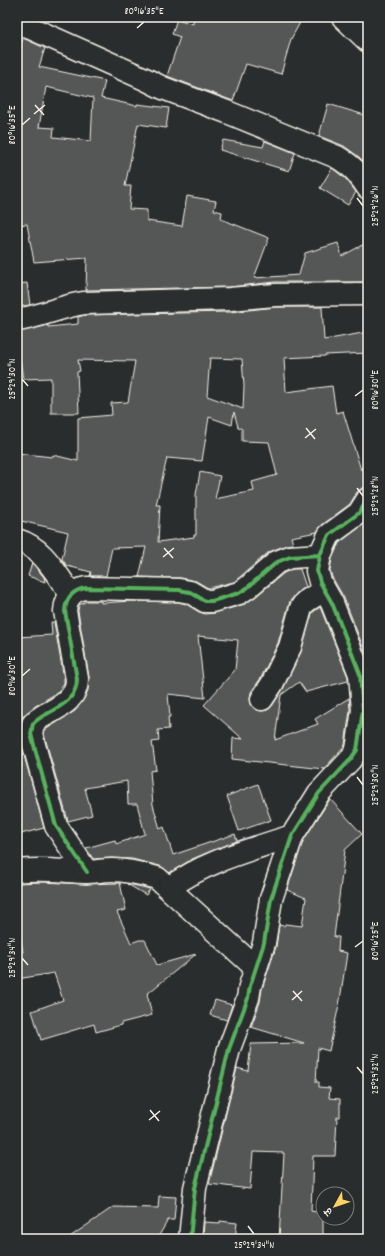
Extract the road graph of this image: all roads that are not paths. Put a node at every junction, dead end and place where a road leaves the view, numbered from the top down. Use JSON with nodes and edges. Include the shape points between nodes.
{"nodes":[{"id":1,"x":343,"y":17,"type":"edge"},
{"id":2,"x":17,"y":22,"type":"edge"},
{"id":3,"x":368,"y":41,"type":"edge"},
{"id":4,"x":368,"y":188,"type":"edge"},
{"id":5,"x":368,"y":294,"type":"edge"},
{"id":6,"x":17,"y":320,"type":"edge"},
{"id":7,"x":365,"y":511,"type":"edge"},
{"id":8,"x":17,"y":540,"type":"edge"},
{"id":9,"x":320,"y":555,"type":"junction"},
{"id":10,"x":324,"y":590,"type":"junction"},
{"id":11,"x":71,"y":594,"type":"junction"},
{"id":12,"x":262,"y":699,"type":"dead end"},
{"id":13,"x":362,"y":749,"type":"edge"},
{"id":14,"x":292,"y":836,"type":"junction"},
{"id":15,"x":17,"y":871,"type":"edge"},
{"id":16,"x":87,"y":872,"type":"junction"},
{"id":17,"x":169,"y":888,"type":"junction"},
{"id":18,"x":256,"y":968,"type":"junction"},
{"id":19,"x":190,"y":1239,"type":"edge"}],
"edges":[{"from":1,"to":3,"type":"street"},
{"from":2,"to":4,"type":"street","via":[[163,88],[336,157],[351,166]]},
{"from":5,"to":6,"type":"street","via":[[84,303]]},
{"from":7,"to":9,"type":"street","via":[[329,535]]},
{"from":8,"to":11,"type":"street","via":[[36,548],[43,555]]},
{"from":9,"to":10,"type":"street","via":[[317,571]]},
{"from":9,"to":11,"type":"street","via":[[283,559],[248,588],[212,601],[180,590],[86,588],[78,589]]},
{"from":10,"to":12,"type":"street","via":[[305,602],[301,608],[288,651]]},
{"from":10,"to":13,"type":"street","via":[[332,603],[360,674],[363,710]]},
{"from":11,"to":16,"type":"street","via":[[65,610],[77,686],[71,698],[33,724],[31,734],[56,826]]},
{"from":13,"to":14,"type":"street","via":[[319,793]]},
{"from":14,"to":17,"type":"street","via":[[220,860],[181,879]]},
{"from":14,"to":18,"type":"street","via":[[271,899],[264,943]]},
{"from":15,"to":16,"type":"street","via":[[32,869]]},
{"from":16,"to":17,"type":"street","via":[[111,870],[144,874],[157,878]]},
{"from":17,"to":18,"type":"street"},
{"from":18,"to":19,"type":"street","via":[[229,1049],[196,1180]]}]}
